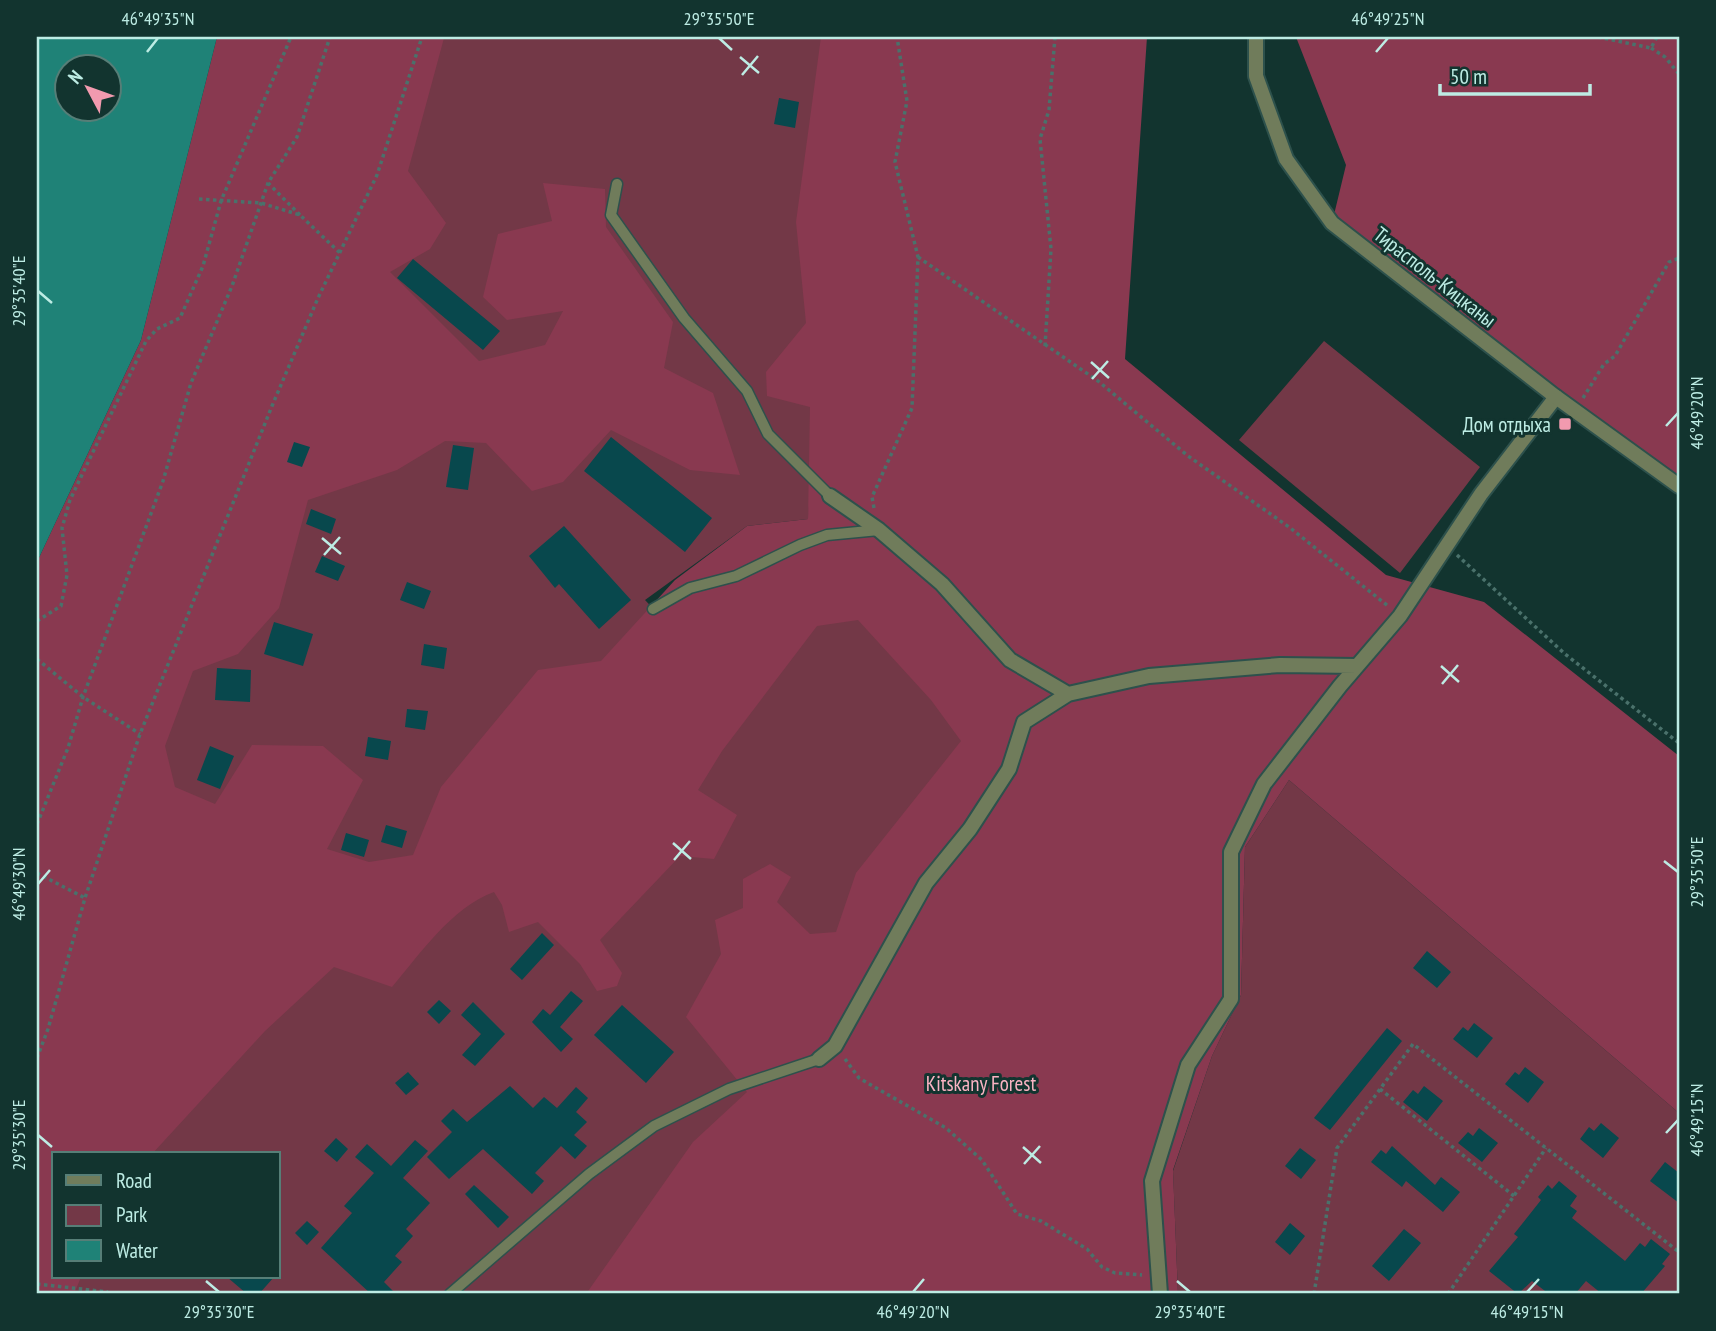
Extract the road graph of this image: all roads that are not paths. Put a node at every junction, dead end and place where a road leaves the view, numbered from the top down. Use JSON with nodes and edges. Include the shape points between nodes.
{"nodes":[{"id":1,"x":1256,"y":37,"type":"edge"},
{"id":2,"x":617,"y":184,"type":"dead end"},
{"id":3,"x":1556,"y":397,"type":"junction"},
{"id":4,"x":1679,"y":486,"type":"edge"},
{"id":5,"x":830,"y":496,"type":"joint"},
{"id":6,"x":879,"y":530,"type":"junction"},
{"id":7,"x":653,"y":608,"type":"dead end"},
{"id":8,"x":1357,"y":666,"type":"junction"},
{"id":9,"x":1068,"y":694,"type":"junction"},
{"id":10,"x":819,"y":1059,"type":"joint"},
{"id":11,"x":450,"y":1294,"type":"edge"},
{"id":12,"x":1160,"y":1294,"type":"edge"}],
"edges":[{"from":1,"to":3,"type":"street","name":"Тирасполь-Кицканы","via":[[1256,76],[1286,159],[1332,223]]},
{"from":2,"to":5,"type":"lane","via":[[611,215],[684,318],[747,391],[768,434]]},
{"from":3,"to":4,"type":"street","name":"Тирасполь-Кицканы"},
{"from":3,"to":8,"type":"street","via":[[1481,494],[1401,616]]},
{"from":5,"to":6,"type":"street"},
{"from":6,"to":7,"type":"lane","via":[[800,544],[736,576],[690,588]]},
{"from":6,"to":9,"type":"street","via":[[942,584],[1010,660]]},
{"from":8,"to":9,"type":"street","via":[[1280,665],[1149,676]]},
{"from":8,"to":12,"type":"street","via":[[1264,784],[1231,852],[1231,999],[1188,1065],[1152,1181]]},
{"from":9,"to":10,"type":"street","via":[[1024,722],[1009,769],[970,829],[926,883],[835,1046]]},
{"from":10,"to":11,"type":"lane","via":[[729,1089],[654,1126],[589,1174]]}]}
